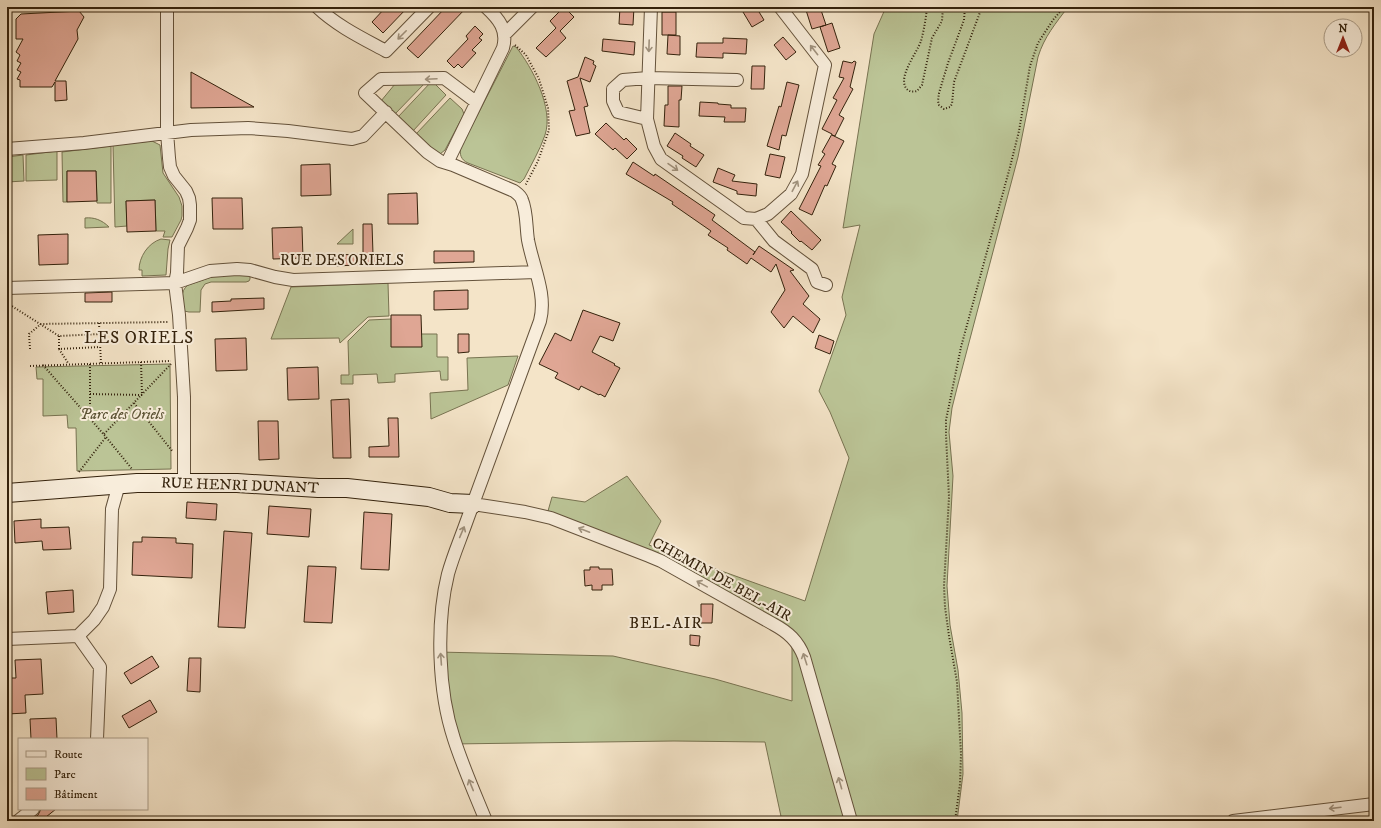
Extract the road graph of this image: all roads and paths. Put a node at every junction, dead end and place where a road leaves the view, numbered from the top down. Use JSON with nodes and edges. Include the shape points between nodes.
{"nodes":[{"id":1,"x":167,"y":7,"type":"edge"},
{"id":2,"x":316,"y":7,"type":"edge"},
{"id":3,"x":429,"y":7,"type":"edge"},
{"id":4,"x":486,"y":7,"type":"edge"},
{"id":5,"x":532,"y":7,"type":"edge"},
{"id":6,"x":651,"y":7,"type":"edge"},
{"id":7,"x":780,"y":7,"type":"edge"},
{"id":8,"x":927,"y":7,"type":"edge"},
{"id":9,"x":943,"y":7,"type":"edge"},
{"id":10,"x":965,"y":7,"type":"edge"},
{"id":11,"x":982,"y":7,"type":"edge"},
{"id":12,"x":998,"y":7,"type":"edge"},
{"id":13,"x":1028,"y":7,"type":"edge"},
{"id":14,"x":1064,"y":7,"type":"edge"},
{"id":15,"x":505,"y":34,"type":"junction"},
{"id":16,"x":648,"y":78,"type":"junction"},
{"id":17,"x":737,"y":80,"type":"dead end"},
{"id":18,"x":476,"y":102,"type":"junction"},
{"id":19,"x":386,"y":112,"type":"junction"},
{"id":20,"x":647,"y":119,"type":"junction"},
{"id":21,"x":167,"y":132,"type":"junction"},
{"id":22,"x":7,"y":149,"type":"edge"},
{"id":23,"x":447,"y":163,"type":"junction"},
{"id":24,"x":520,"y":196,"type":"junction"},
{"id":25,"x":756,"y":219,"type":"junction"},
{"id":26,"x":536,"y":272,"type":"junction"},
{"id":27,"x":175,"y":283,"type":"junction"},
{"id":28,"x":826,"y":285,"type":"dead end"},
{"id":29,"x":7,"y":288,"type":"edge"},
{"id":30,"x":7,"y":303,"type":"edge"},
{"id":31,"x":179,"y":322,"type":"junction"},
{"id":32,"x":99,"y":323,"type":"junction"},
{"id":33,"x":41,"y":324,"type":"junction"},
{"id":34,"x":100,"y":334,"type":"junction"},
{"id":35,"x":59,"y":336,"type":"junction"},
{"id":36,"x":100,"y":346,"type":"junction"},
{"id":37,"x":30,"y":349,"type":"dead end"},
{"id":38,"x":59,"y":349,"type":"junction"},
{"id":39,"x":141,"y":361,"type":"junction"},
{"id":40,"x":90,"y":363,"type":"junction"},
{"id":41,"x":101,"y":363,"type":"junction"},
{"id":42,"x":68,"y":364,"type":"junction"},
{"id":43,"x":43,"y":365,"type":"junction"},
{"id":44,"x":30,"y":366,"type":"dead end"},
{"id":45,"x":90,"y":394,"type":"junction"},
{"id":46,"x":142,"y":395,"type":"junction"},
{"id":47,"x":134,"y":403,"type":"junction"},
{"id":48,"x":90,"y":418,"type":"junction"},
{"id":49,"x":104,"y":434,"type":"junction"},
{"id":50,"x":106,"y":437,"type":"junction"},
{"id":51,"x":184,"y":474,"type":"junction"},
{"id":52,"x":137,"y":483,"type":"junction"},
{"id":53,"x":119,"y":484,"type":"junction"},
{"id":54,"x":69,"y":487,"type":"junction"},
{"id":55,"x":7,"y":493,"type":"edge"},
{"id":56,"x":473,"y":504,"type":"junction"},
{"id":57,"x":78,"y":636,"type":"junction"},
{"id":58,"x":7,"y":639,"type":"edge"},
{"id":59,"x":97,"y":738,"type":"edge"},
{"id":60,"x":1374,"y":804,"type":"edge"},
{"id":61,"x":31,"y":810,"type":"edge"},
{"id":62,"x":18,"y":821,"type":"edge"},
{"id":63,"x":486,"y":821,"type":"edge"},
{"id":64,"x":851,"y":821,"type":"edge"},
{"id":65,"x":955,"y":821,"type":"edge"},
{"id":66,"x":1232,"y":821,"type":"edge"}],
"edges":[{"from":1,"to":21,"type":"street"},
{"from":3,"to":2,"type":"street","one_way":true,"via":[[386,50],[347,30]]},
{"from":4,"to":15,"type":"street","via":[[500,22]]},
{"from":5,"to":15,"type":"street"},
{"from":6,"to":16,"type":"street","one_way":true},
{"from":25,"to":7,"type":"street","one_way":true,"via":[[768,214],[791,194],[802,174],[825,65]]},
{"from":8,"to":9,"type":"path","via":[[921,40],[904,77],[906,88],[911,92],[917,91],[922,85],[932,38],[942,21]]},
{"from":10,"to":11,"type":"path","via":[[963,25],[938,98],[939,105],[944,109],[952,104],[954,82]]},
{"from":12,"to":13,"type":"path","via":[[1013,11]]},
{"from":14,"to":65,"type":"path","via":[[1041,37],[1030,66],[1019,131],[961,348],[946,420],[948,497],[944,586],[957,682],[961,754]]},
{"from":15,"to":18,"type":"street","via":[[503,48]]},
{"from":15,"to":24,"type":"path","via":[[526,55],[539,79],[548,108],[549,130]]},
{"from":16,"to":17,"type":"street"},
{"from":16,"to":20,"type":"street"},
{"from":16,"to":20,"type":"street","via":[[623,80],[613,89],[613,101],[618,112]]},
{"from":18,"to":19,"type":"street","one_way":true,"via":[[444,78],[381,79],[365,94]]},
{"from":18,"to":23,"type":"street"},
{"from":19,"to":21,"type":"street","via":[[363,136],[352,139],[248,128]]},
{"from":19,"to":23,"type":"street","via":[[427,152]]},
{"from":20,"to":25,"type":"street","one_way":true,"via":[[654,146],[661,159],[744,218]]},
{"from":21,"to":22,"type":"street","via":[[84,143]]},
{"from":21,"to":27,"type":"street","via":[[170,168],[186,191],[190,205],[190,220],[178,246]]},
{"from":23,"to":24,"type":"street","via":[[514,191]]},
{"from":24,"to":26,"type":"street"},
{"from":25,"to":28,"type":"street","via":[[774,242],[812,269],[817,282]]},
{"from":26,"to":27,"type":"street","name":"RUE DES ORIELS","via":[[293,280],[237,269],[210,271]]},
{"from":26,"to":56,"type":"street","via":[[542,298],[540,321]]},
{"from":27,"to":29,"type":"street","name":"RUE DES ORIELS"},
{"from":27,"to":31,"type":"street"},
{"from":30,"to":33,"type":"path"},
{"from":31,"to":32,"type":"path"},
{"from":31,"to":51,"type":"street","via":[[184,397]]},
{"from":32,"to":33,"type":"path"},
{"from":32,"to":34,"type":"path"},
{"from":33,"to":35,"type":"path"},
{"from":33,"to":37,"type":"path","via":[[29,334]]},
{"from":34,"to":35,"type":"path"},
{"from":34,"to":36,"type":"path"},
{"from":35,"to":38,"type":"path"},
{"from":36,"to":38,"type":"path"},
{"from":36,"to":41,"type":"path"},
{"from":38,"to":42,"type":"path"},
{"from":39,"to":41,"type":"path"},
{"from":39,"to":46,"type":"path"},
{"from":39,"to":46,"type":"path","via":[[175,361]]},
{"from":40,"to":41,"type":"path"},
{"from":40,"to":42,"type":"path"},
{"from":40,"to":45,"type":"path"},
{"from":42,"to":43,"type":"path"},
{"from":43,"to":44,"type":"path"},
{"from":43,"to":48,"type":"path"},
{"from":45,"to":46,"type":"path"},
{"from":45,"to":48,"type":"path"},
{"from":46,"to":47,"type":"path"},
{"from":47,"to":49,"type":"path"},
{"from":47,"to":51,"type":"path"},
{"from":48,"to":49,"type":"path"},
{"from":49,"to":50,"type":"path"},
{"from":50,"to":52,"type":"path","via":[[133,470]]},
{"from":50,"to":54,"type":"path"},
{"from":51,"to":52,"type":"street","name":"RUE HENRI DUNANT"},
{"from":51,"to":56,"type":"street","name":"RUE HENRI DUNANT","via":[[263,484],[347,488]]},
{"from":52,"to":53,"type":"street","name":"RUE HENRI DUNANT"},
{"from":53,"to":54,"type":"street","name":"RUE HENRI DUNANT"},
{"from":53,"to":57,"type":"street","via":[[112,509],[110,589],[103,608]]},
{"from":54,"to":55,"type":"street","name":"RUE HENRI DUNANT"},
{"from":63,"to":56,"type":"street","one_way":true,"via":[[450,726],[440,644],[448,576]]},
{"from":64,"to":56,"type":"street","name":"CHEMIN DE BEL-AIR","one_way":true,"via":[[804,657],[798,643],[790,635],[649,556],[551,518]]},
{"from":57,"to":58,"type":"street"},
{"from":57,"to":59,"type":"street","via":[[100,667]]},
{"from":60,"to":66,"type":"street","one_way":true},
{"from":61,"to":62,"type":"street"}]}
